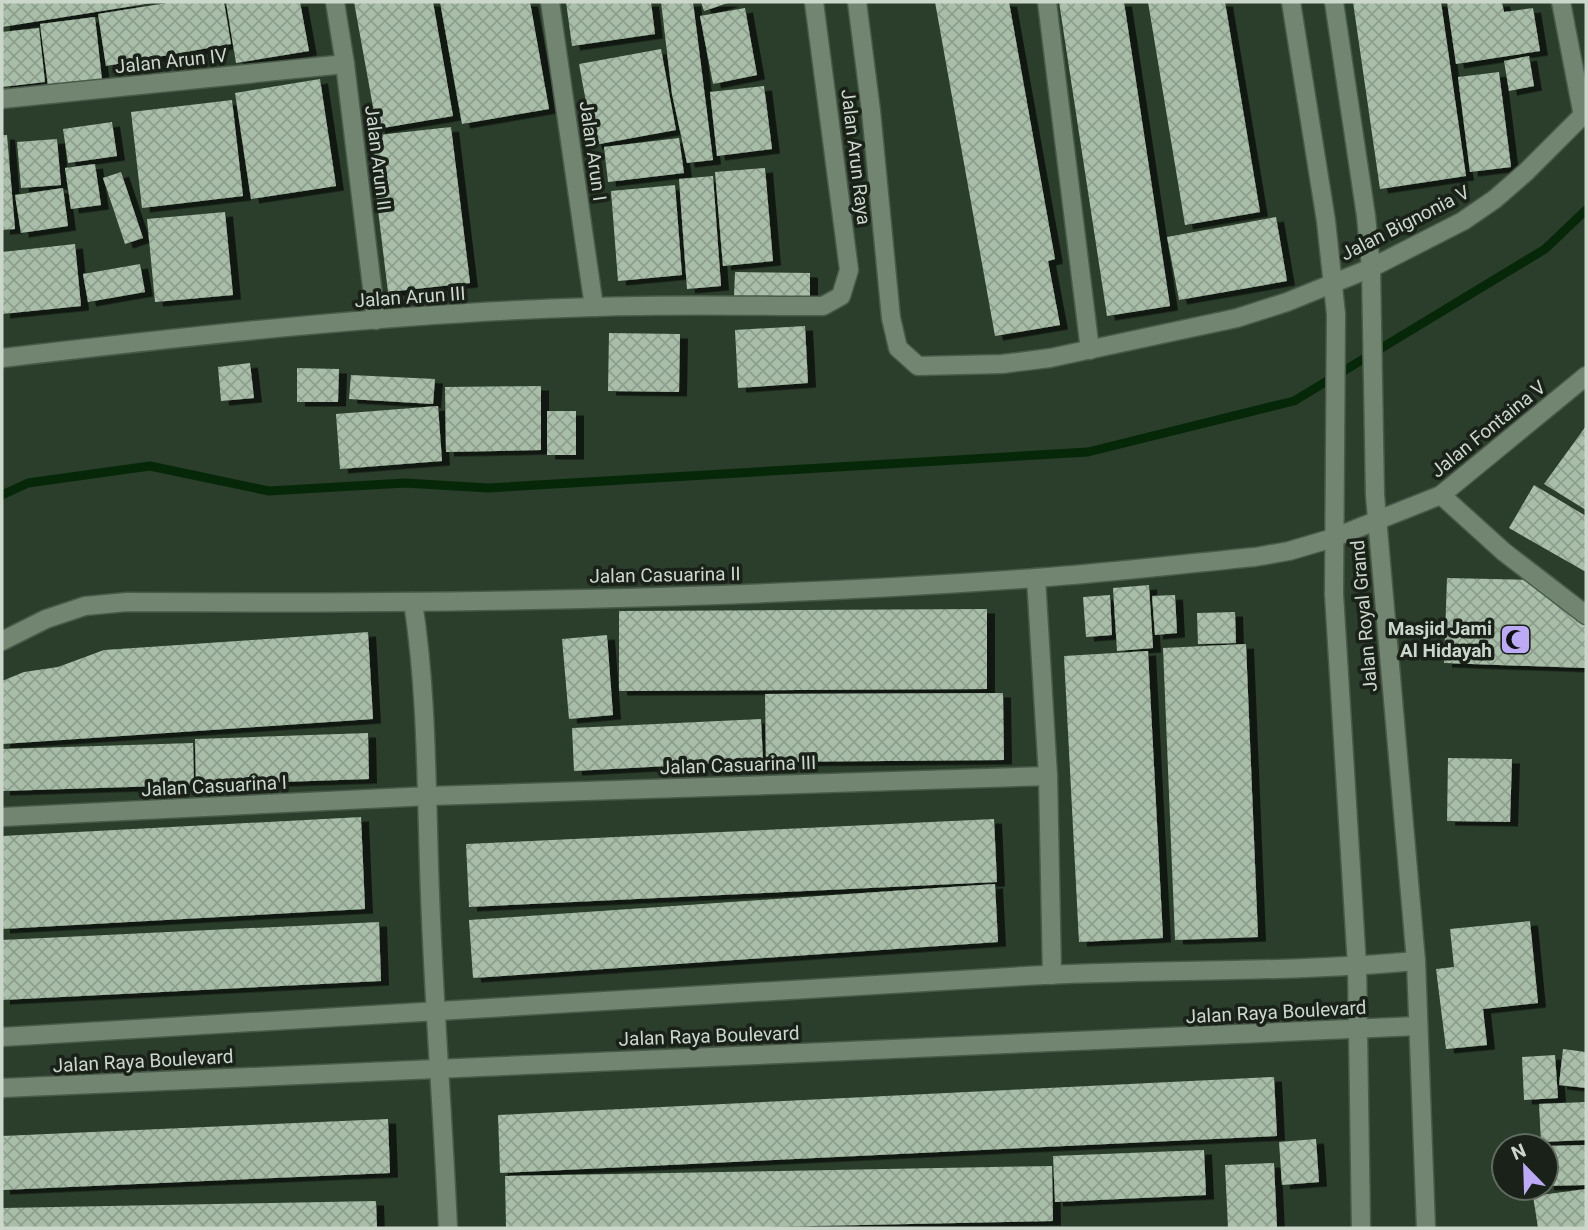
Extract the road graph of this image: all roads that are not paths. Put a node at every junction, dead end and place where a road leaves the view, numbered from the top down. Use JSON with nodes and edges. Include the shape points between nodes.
{"nodes":[{"id":1,"x":335,"y":2,"type":"edge"},
{"id":2,"x":550,"y":2,"type":"edge"},
{"id":3,"x":814,"y":2,"type":"edge"},
{"id":4,"x":857,"y":2,"type":"edge"},
{"id":5,"x":1047,"y":2,"type":"edge"},
{"id":6,"x":1291,"y":2,"type":"edge"},
{"id":7,"x":1334,"y":2,"type":"edge"},
{"id":8,"x":1562,"y":2,"type":"edge"},
{"id":9,"x":345,"y":64,"type":"junction"},
{"id":10,"x":2,"y":99,"type":"edge"},
{"id":11,"x":1584,"y":114,"type":"edge"},
{"id":12,"x":1371,"y":268,"type":"junction"},
{"id":13,"x":1333,"y":283,"type":"junction"},
{"id":14,"x":823,"y":306,"type":"joint"},
{"id":15,"x":594,"y":307,"type":"junction"},
{"id":16,"x":376,"y":320,"type":"junction"},
{"id":17,"x":1090,"y":349,"type":"junction"},
{"id":18,"x":2,"y":358,"type":"edge"},
{"id":19,"x":1586,"y":376,"type":"edge"},
{"id":20,"x":1441,"y":495,"type":"junction"},
{"id":21,"x":1377,"y":522,"type":"junction"},
{"id":22,"x":1333,"y":538,"type":"junction"},
{"id":23,"x":1036,"y":578,"type":"junction"},
{"id":24,"x":413,"y":602,"type":"junction"},
{"id":25,"x":1586,"y":614,"type":"edge"},
{"id":26,"x":2,"y":641,"type":"edge"},
{"id":27,"x":1048,"y":776,"type":"junction"},
{"id":28,"x":429,"y":796,"type":"junction"},
{"id":29,"x":2,"y":817,"type":"edge"},
{"id":30,"x":1416,"y":961,"type":"junction"},
{"id":31,"x":1357,"y":966,"type":"junction"},
{"id":32,"x":1052,"y":975,"type":"junction"},
{"id":33,"x":437,"y":1008,"type":"junction"},
{"id":34,"x":1418,"y":1026,"type":"junction"},
{"id":35,"x":1359,"y":1029,"type":"junction"},
{"id":36,"x":2,"y":1037,"type":"edge"},
{"id":37,"x":440,"y":1069,"type":"junction"},
{"id":38,"x":2,"y":1088,"type":"edge"},
{"id":39,"x":448,"y":1228,"type":"edge"},
{"id":40,"x":1361,"y":1228,"type":"edge"},
{"id":41,"x":1426,"y":1228,"type":"edge"}],
"edges":[{"from":1,"to":9,"type":"street","name":"Jalan Arun II"},
{"from":2,"to":15,"type":"street","name":"Jalan Arun I"},
{"from":3,"to":14,"type":"street","name":"Jalan Arun Raya","via":[[849,270],[841,296]]},
{"from":4,"to":17,"type":"street","name":"Jalan Bignonia V","via":[[898,348],[918,366],[1002,364]]},
{"from":5,"to":17,"type":"street"},
{"from":6,"to":13,"type":"street","name":"Jalan Royal Grand"},
{"from":7,"to":12,"type":"street","name":"Jalan Royal Grand"},
{"from":8,"to":11,"type":"street"},
{"from":9,"to":10,"type":"street","name":"Jalan Arun IV"},
{"from":9,"to":16,"type":"street","name":"Jalan Arun II"},
{"from":11,"to":12,"type":"street","name":"Jalan Bignonia V","via":[[1480,210]]},
{"from":12,"to":13,"type":"street","name":"Jalan Bignonia V"},
{"from":12,"to":21,"type":"street","name":"Jalan Royal Grand"},
{"from":13,"to":17,"type":"street","name":"Jalan Bignonia V","via":[[1237,318]]},
{"from":13,"to":22,"type":"street","name":"Jalan Royal Grand"},
{"from":14,"to":15,"type":"street","name":"Jalan Arun III"},
{"from":15,"to":16,"type":"street","name":"Jalan Arun III"},
{"from":16,"to":18,"type":"street","name":"Jalan Arun III"},
{"from":19,"to":20,"type":"street","name":"Jalan Fontaina V"},
{"from":20,"to":21,"type":"street","name":"Jalan Fontaina V"},
{"from":20,"to":25,"type":"street","via":[[1504,552]]},
{"from":21,"to":22,"type":"street","name":"Jalan Fontaina V"},
{"from":21,"to":30,"type":"street","name":"Jalan Royal Grand"},
{"from":22,"to":23,"type":"street","name":"Jalan Casuarina II","via":[[1255,557]]},
{"from":22,"to":31,"type":"street","name":"Jalan Royal Grand"},
{"from":23,"to":24,"type":"street","name":"Jalan Casuarina II","via":[[730,595]]},
{"from":23,"to":27,"type":"street"},
{"from":24,"to":26,"type":"street","name":"Jalan Casuarina II","via":[[95,605],[46,619]]},
{"from":24,"to":28,"type":"street"},
{"from":27,"to":28,"type":"street","name":"Jalan Casuarina III"},
{"from":27,"to":32,"type":"street"},
{"from":28,"to":29,"type":"street","name":"Jalan Casuarina I"},
{"from":28,"to":33,"type":"street"},
{"from":30,"to":31,"type":"street","name":"Jalan Raya Boulevard"},
{"from":30,"to":34,"type":"street","name":"Jalan Royal Grand"},
{"from":31,"to":32,"type":"street","name":"Jalan Raya Boulevard"},
{"from":31,"to":35,"type":"street","name":"Jalan Royal Grand"},
{"from":32,"to":33,"type":"street","name":"Jalan Raya Boulevard"},
{"from":33,"to":36,"type":"street","name":"Jalan Raya Boulevard"},
{"from":33,"to":37,"type":"street"},
{"from":34,"to":35,"type":"street","name":"Jalan Raya Boulevard"},
{"from":34,"to":41,"type":"street","name":"Jalan Royal Grand"},
{"from":35,"to":37,"type":"street","name":"Jalan Raya Boulevard"},
{"from":35,"to":40,"type":"street","name":"Jalan Royal Grand"},
{"from":37,"to":38,"type":"street","name":"Jalan Raya Boulevard"},
{"from":37,"to":39,"type":"street"}]}
